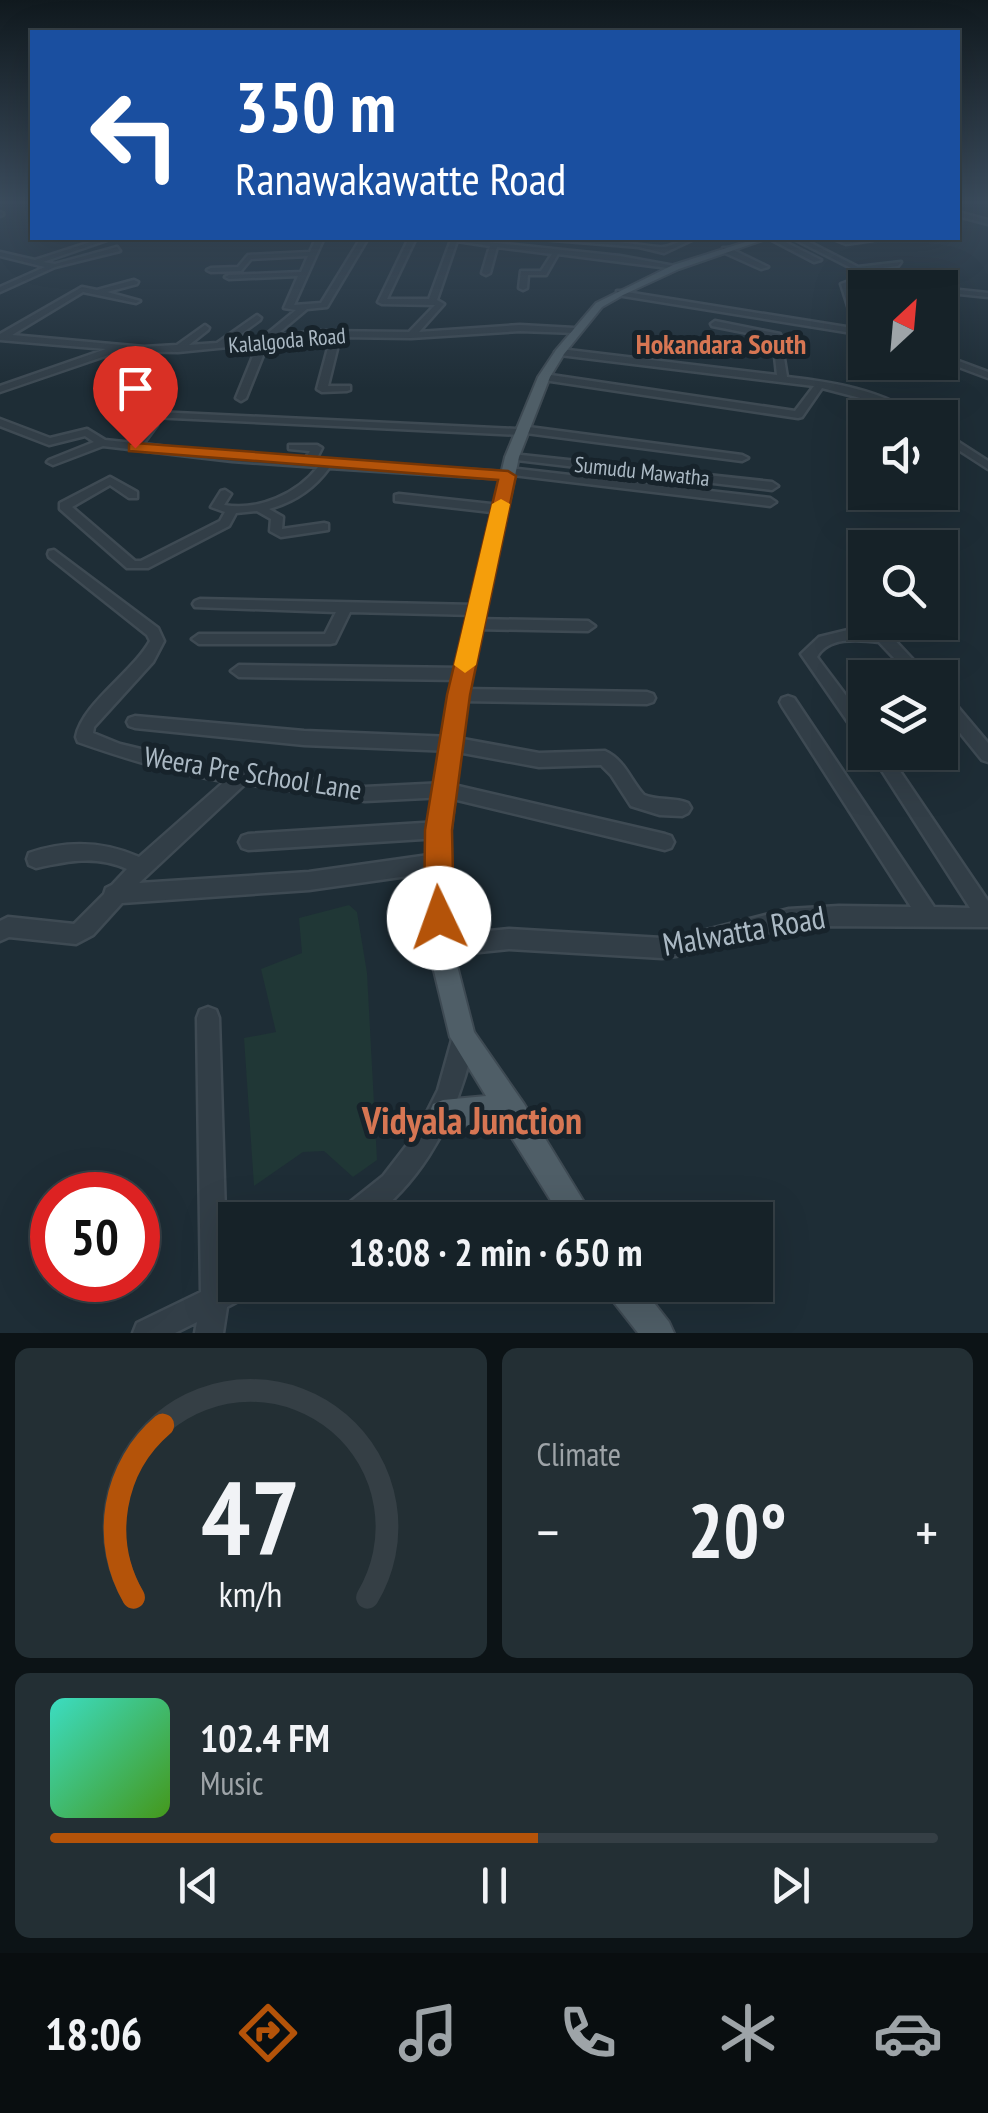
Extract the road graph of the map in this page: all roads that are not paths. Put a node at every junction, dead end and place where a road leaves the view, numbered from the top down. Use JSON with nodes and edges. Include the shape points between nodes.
{"nodes":[{"id":1,"x":49,"y":265,"type":"edge"},
{"id":2,"x":55,"y":265,"type":"edge"},
{"id":3,"x":243,"y":265,"type":"edge"},
{"id":4,"x":306,"y":265,"type":"edge"},
{"id":5,"x":348,"y":265,"type":"edge"},
{"id":6,"x":399,"y":265,"type":"edge"},
{"id":7,"x":444,"y":265,"type":"edge"},
{"id":8,"x":488,"y":265,"type":"edge"},
{"id":9,"x":548,"y":265,"type":"edge"},
{"id":10,"x":671,"y":265,"type":"edge"},
{"id":11,"x":761,"y":265,"type":"edge"},
{"id":12,"x":847,"y":265,"type":"edge"},
{"id":13,"x":890,"y":265,"type":"edge"},
{"id":14,"x":52,"y":266,"type":"junction"},
{"id":15,"x":676,"y":266,"type":"joint"},
{"id":16,"x":764,"y":267,"type":"dead end"},
{"id":17,"x":211,"y":270,"type":"dead end"},
{"id":18,"x":856,"y":270,"type":"joint"},
{"id":19,"x":486,"y":273,"type":"dead end"},
{"id":20,"x":301,"y":274,"type":"junction"},
{"id":21,"x":220,"y":277,"type":"dead end"},
{"id":22,"x":134,"y":282,"type":"dead end"},
{"id":23,"x":523,"y":288,"type":"dead end"},
{"id":24,"x":0,"y":290,"type":"edge"},
{"id":25,"x":98,"y":292,"type":"junction"},
{"id":26,"x":958,"y":292,"type":"edge"},
{"id":27,"x":620,"y":293,"type":"junction"},
{"id":28,"x":988,"y":296,"type":"edge"},
{"id":29,"x":136,"y":300,"type":"dead end"},
{"id":30,"x":432,"y":301,"type":"junction"},
{"id":31,"x":302,"y":308,"type":"junction"},
{"id":32,"x":257,"y":318,"type":"dead end"},
{"id":33,"x":714,"y":324,"type":"dead end"},
{"id":34,"x":848,"y":327,"type":"edge"},
{"id":35,"x":205,"y":328,"type":"dead end"},
{"id":36,"x":574,"y":331,"type":"junction"},
{"id":37,"x":336,"y":334,"type":"junction"},
{"id":38,"x":411,"y":335,"type":"junction"},
{"id":39,"x":2,"y":337,"type":"edge"},
{"id":40,"x":263,"y":342,"type":"junction"},
{"id":41,"x":218,"y":346,"type":"junction"},
{"id":42,"x":121,"y":347,"type":"junction"},
{"id":43,"x":178,"y":350,"type":"junction"},
{"id":44,"x":560,"y":352,"type":"junction"},
{"id":45,"x":958,"y":364,"type":"edge"},
{"id":46,"x":988,"y":375,"type":"edge"},
{"id":47,"x":544,"y":377,"type":"junction"},
{"id":48,"x":782,"y":379,"type":"junction"},
{"id":49,"x":820,"y":384,"type":"junction"},
{"id":50,"x":347,"y":388,"type":"dead end"},
{"id":51,"x":0,"y":389,"type":"edge"},
{"id":52,"x":241,"y":398,"type":"dead end"},
{"id":53,"x":880,"y":400,"type":"edge"},
{"id":54,"x":135,"y":414,"type":"dead end"},
{"id":55,"x":2,"y":425,"type":"edge"},
{"id":56,"x":152,"y":425,"type":"dead end"},
{"id":57,"x":521,"y":431,"type":"junction"},
{"id":58,"x":102,"y":443,"type":"junction"},
{"id":59,"x":958,"y":445,"type":"edge"},
{"id":60,"x":293,"y":447,"type":"dead end"},
{"id":61,"x":135,"y":448,"type":"junction"},
{"id":62,"x":742,"y":458,"type":"dead end"},
{"id":63,"x":53,"y":462,"type":"dead end"},
{"id":64,"x":310,"y":462,"type":"junction"},
{"id":65,"x":327,"y":463,"type":"junction"},
{"id":66,"x":988,"y":466,"type":"edge"},
{"id":67,"x":510,"y":468,"type":"junction"},
{"id":68,"x":772,"y":486,"type":"dead end"},
{"id":69,"x":224,"y":494,"type":"dead end"},
{"id":70,"x":133,"y":495,"type":"dead end"},
{"id":71,"x":399,"y":498,"type":"dead end"},
{"id":72,"x":770,"y":502,"type":"dead end"},
{"id":73,"x":500,"y":509,"type":"junction"},
{"id":74,"x":232,"y":510,"type":"junction"},
{"id":75,"x":262,"y":510,"type":"junction"},
{"id":76,"x":324,"y":526,"type":"dead end"},
{"id":77,"x":54,"y":554,"type":"dead end"},
{"id":78,"x":200,"y":604,"type":"dead end"},
{"id":79,"x":345,"y":607,"type":"junction"},
{"id":80,"x":475,"y":617,"type":"junction"},
{"id":81,"x":588,"y":626,"type":"dead end"},
{"id":82,"x":199,"y":639,"type":"dead end"},
{"id":83,"x":906,"y":660,"type":"edge"},
{"id":84,"x":239,"y":671,"type":"dead end"},
{"id":85,"x":463,"y":674,"type":"junction"},
{"id":86,"x":458,"y":695,"type":"junction"},
{"id":87,"x":646,"y":698,"type":"dead end"},
{"id":88,"x":788,"y":702,"type":"dead end"},
{"id":89,"x":848,"y":710,"type":"edge"},
{"id":90,"x":958,"y":718,"type":"edge"},
{"id":91,"x":135,"y":722,"type":"dead end"},
{"id":92,"x":452,"y":744,"type":"junction"},
{"id":93,"x":988,"y":755,"type":"edge"},
{"id":94,"x":890,"y":770,"type":"edge"},
{"id":95,"x":242,"y":776,"type":"junction"},
{"id":96,"x":445,"y":790,"type":"junction"},
{"id":97,"x":682,"y":808,"type":"dead end"},
{"id":98,"x":439,"y":830,"type":"junction"},
{"id":99,"x":248,"y":842,"type":"dead end"},
{"id":100,"x":665,"y":842,"type":"dead end"},
{"id":101,"x":36,"y":859,"type":"dead end"},
{"id":102,"x":436,"y":862,"type":"junction"},
{"id":103,"x":141,"y":867,"type":"junction"},
{"id":104,"x":113,"y":894,"type":"junction"},
{"id":105,"x":987,"y":917,"type":"edge"},
{"id":106,"x":930,"y":918,"type":"junction"},
{"id":107,"x":0,"y":931,"type":"edge"},
{"id":108,"x":440,"y":946,"type":"junction"},
{"id":109,"x":208,"y":1018,"type":"dead end"},
{"id":110,"x":463,"y":1037,"type":"junction"},
{"id":111,"x":443,"y":1114,"type":"junction"},
{"id":112,"x":515,"y":1114,"type":"junction"},
{"id":113,"x":373,"y":1202,"type":"edge"},
{"id":114,"x":569,"y":1202,"type":"edge"},
{"id":115,"x":218,"y":1300,"type":"edge"},
{"id":116,"x":214,"y":1302,"type":"junction"},
{"id":117,"x":633,"y":1302,"type":"edge"},
{"id":118,"x":147,"y":1333,"type":"edge"},
{"id":119,"x":209,"y":1333,"type":"edge"},
{"id":120,"x":658,"y":1333,"type":"edge"}],
"edges":[{"from":1,"to":14,"type":"street"},
{"from":2,"to":14,"type":"street"},
{"from":3,"to":17,"type":"street"},
{"from":4,"to":20,"type":"street"},
{"from":5,"to":31,"type":"street","via":[[324,305]]},
{"from":6,"to":30,"type":"street","via":[[382,302]]},
{"from":7,"to":30,"type":"street"},
{"from":8,"to":19,"type":"street"},
{"from":9,"to":23,"type":"street","via":[[543,274],[524,273]]},
{"from":10,"to":15,"type":"street"},
{"from":11,"to":16,"type":"street"},
{"from":12,"to":18,"type":"street"},
{"from":13,"to":18,"type":"street"},
{"from":14,"to":24,"type":"street"},
{"from":15,"to":27,"type":"main road"},
{"from":20,"to":21,"type":"street"},
{"from":20,"to":31,"type":"street","via":[[286,306]]},
{"from":22,"to":25,"type":"street"},
{"from":25,"to":29,"type":"street"},
{"from":25,"to":39,"type":"street","via":[[82,289]]},
{"from":26,"to":28,"type":"street"},
{"from":27,"to":34,"type":"street"},
{"from":27,"to":36,"type":"main road"},
{"from":30,"to":38,"type":"street","via":[[440,304]]},
{"from":31,"to":40,"type":"street"},
{"from":32,"to":41,"type":"street"},
{"from":33,"to":48,"type":"street","via":[[777,336]]},
{"from":35,"to":43,"type":"street"},
{"from":36,"to":38,"type":"street","name":"Kalalgoda Road"},
{"from":36,"to":44,"type":"main road"},
{"from":37,"to":38,"type":"street","name":"Kalalgoda Road"},
{"from":37,"to":40,"type":"street","name":"Kalalgoda Road"},
{"from":37,"to":50,"type":"street","via":[[322,388]]},
{"from":39,"to":42,"type":"street","name":"Kalalgoda Road"},
{"from":40,"to":41,"type":"street","name":"Kalalgoda Road"},
{"from":40,"to":52,"type":"street"},
{"from":41,"to":43,"type":"street","name":"Kalalgoda Road"},
{"from":42,"to":43,"type":"street","name":"Kalalgoda Road"},
{"from":42,"to":51,"type":"street"},
{"from":44,"to":47,"type":"main road"},
{"from":44,"to":48,"type":"street"},
{"from":45,"to":46,"type":"street"},
{"from":47,"to":49,"type":"street","via":[[798,414]]},
{"from":47,"to":57,"type":"main road"},
{"from":48,"to":49,"type":"street"},
{"from":49,"to":53,"type":"street"},
{"from":54,"to":57,"type":"street"},
{"from":55,"to":58,"type":"street","via":[[50,442],[88,432]]},
{"from":56,"to":61,"type":"street"},
{"from":57,"to":62,"type":"street"},
{"from":57,"to":67,"type":"main road"},
{"from":58,"to":61,"type":"street"},
{"from":58,"to":63,"type":"street"},
{"from":59,"to":66,"type":"street"},
{"from":60,"to":64,"type":"street","via":[[317,448]]},
{"from":61,"to":64,"type":"street"},
{"from":64,"to":65,"type":"street"},
{"from":65,"to":67,"type":"street"},
{"from":65,"to":75,"type":"street","via":[[317,481]]},
{"from":67,"to":68,"type":"street","name":"Sumudu Mawatha"},
{"from":67,"to":72,"type":"street"},
{"from":67,"to":73,"type":"main road"},
{"from":69,"to":74,"type":"street","via":[[217,507]]},
{"from":70,"to":74,"type":"street","via":[[110,480],[64,506],[132,565],[225,523]]},
{"from":71,"to":73,"type":"street"},
{"from":73,"to":80,"type":"main road"},
{"from":74,"to":75,"type":"street"},
{"from":75,"to":76,"type":"street","via":[[277,517],[280,533]]},
{"from":77,"to":95,"type":"street","name":"Weera Pre School Lane","via":[[158,641],[86,725],[84,737],[158,761]]},
{"from":78,"to":79,"type":"street"},
{"from":79,"to":80,"type":"street"},
{"from":79,"to":82,"type":"street","via":[[330,639]]},
{"from":80,"to":81,"type":"street"},
{"from":80,"to":85,"type":"main road"},
{"from":83,"to":89,"type":"street","via":[[883,636],[848,634],[816,643],[808,654]]},
{"from":84,"to":85,"type":"street"},
{"from":85,"to":86,"type":"main road"},
{"from":86,"to":87,"type":"street"},
{"from":86,"to":92,"type":"main road"},
{"from":88,"to":106,"type":"street"},
{"from":90,"to":93,"type":"street"},
{"from":91,"to":92,"type":"street"},
{"from":92,"to":96,"type":"main road"},
{"from":92,"to":97,"type":"street","via":[[540,760],[605,758],[638,802]]},
{"from":94,"to":105,"type":"street"},
{"from":95,"to":96,"type":"street","name":"Weera Pre School Lane","via":[[365,794]]},
{"from":95,"to":103,"type":"street"},
{"from":96,"to":98,"type":"main road"},
{"from":96,"to":100,"type":"street","name":"Weera Pre School Lane"},
{"from":98,"to":99,"type":"street"},
{"from":98,"to":102,"type":"main road"},
{"from":101,"to":103,"type":"street","via":[[86,848]]},
{"from":102,"to":104,"type":"street","via":[[309,880]]},
{"from":102,"to":108,"type":"main road"},
{"from":103,"to":104,"type":"street"},
{"from":104,"to":107,"type":"street","via":[[76,934]]},
{"from":105,"to":106,"type":"street","name":"Malwatta Road"},
{"from":106,"to":108,"type":"street","name":"Malwatta Road","via":[[851,912],[671,947],[512,939]]},
{"from":108,"to":110,"type":"main road"},
{"from":109,"to":116,"type":"street"},
{"from":110,"to":111,"type":"street"},
{"from":110,"to":112,"type":"main road"},
{"from":111,"to":112,"type":"main road","via":[[506,1108]]},
{"from":111,"to":113,"type":"street","via":[[412,1161]]},
{"from":112,"to":114,"type":"main road"},
{"from":115,"to":116,"type":"street"},
{"from":116,"to":118,"type":"street"},
{"from":116,"to":119,"type":"street"},
{"from":117,"to":120,"type":"main road"}]}
